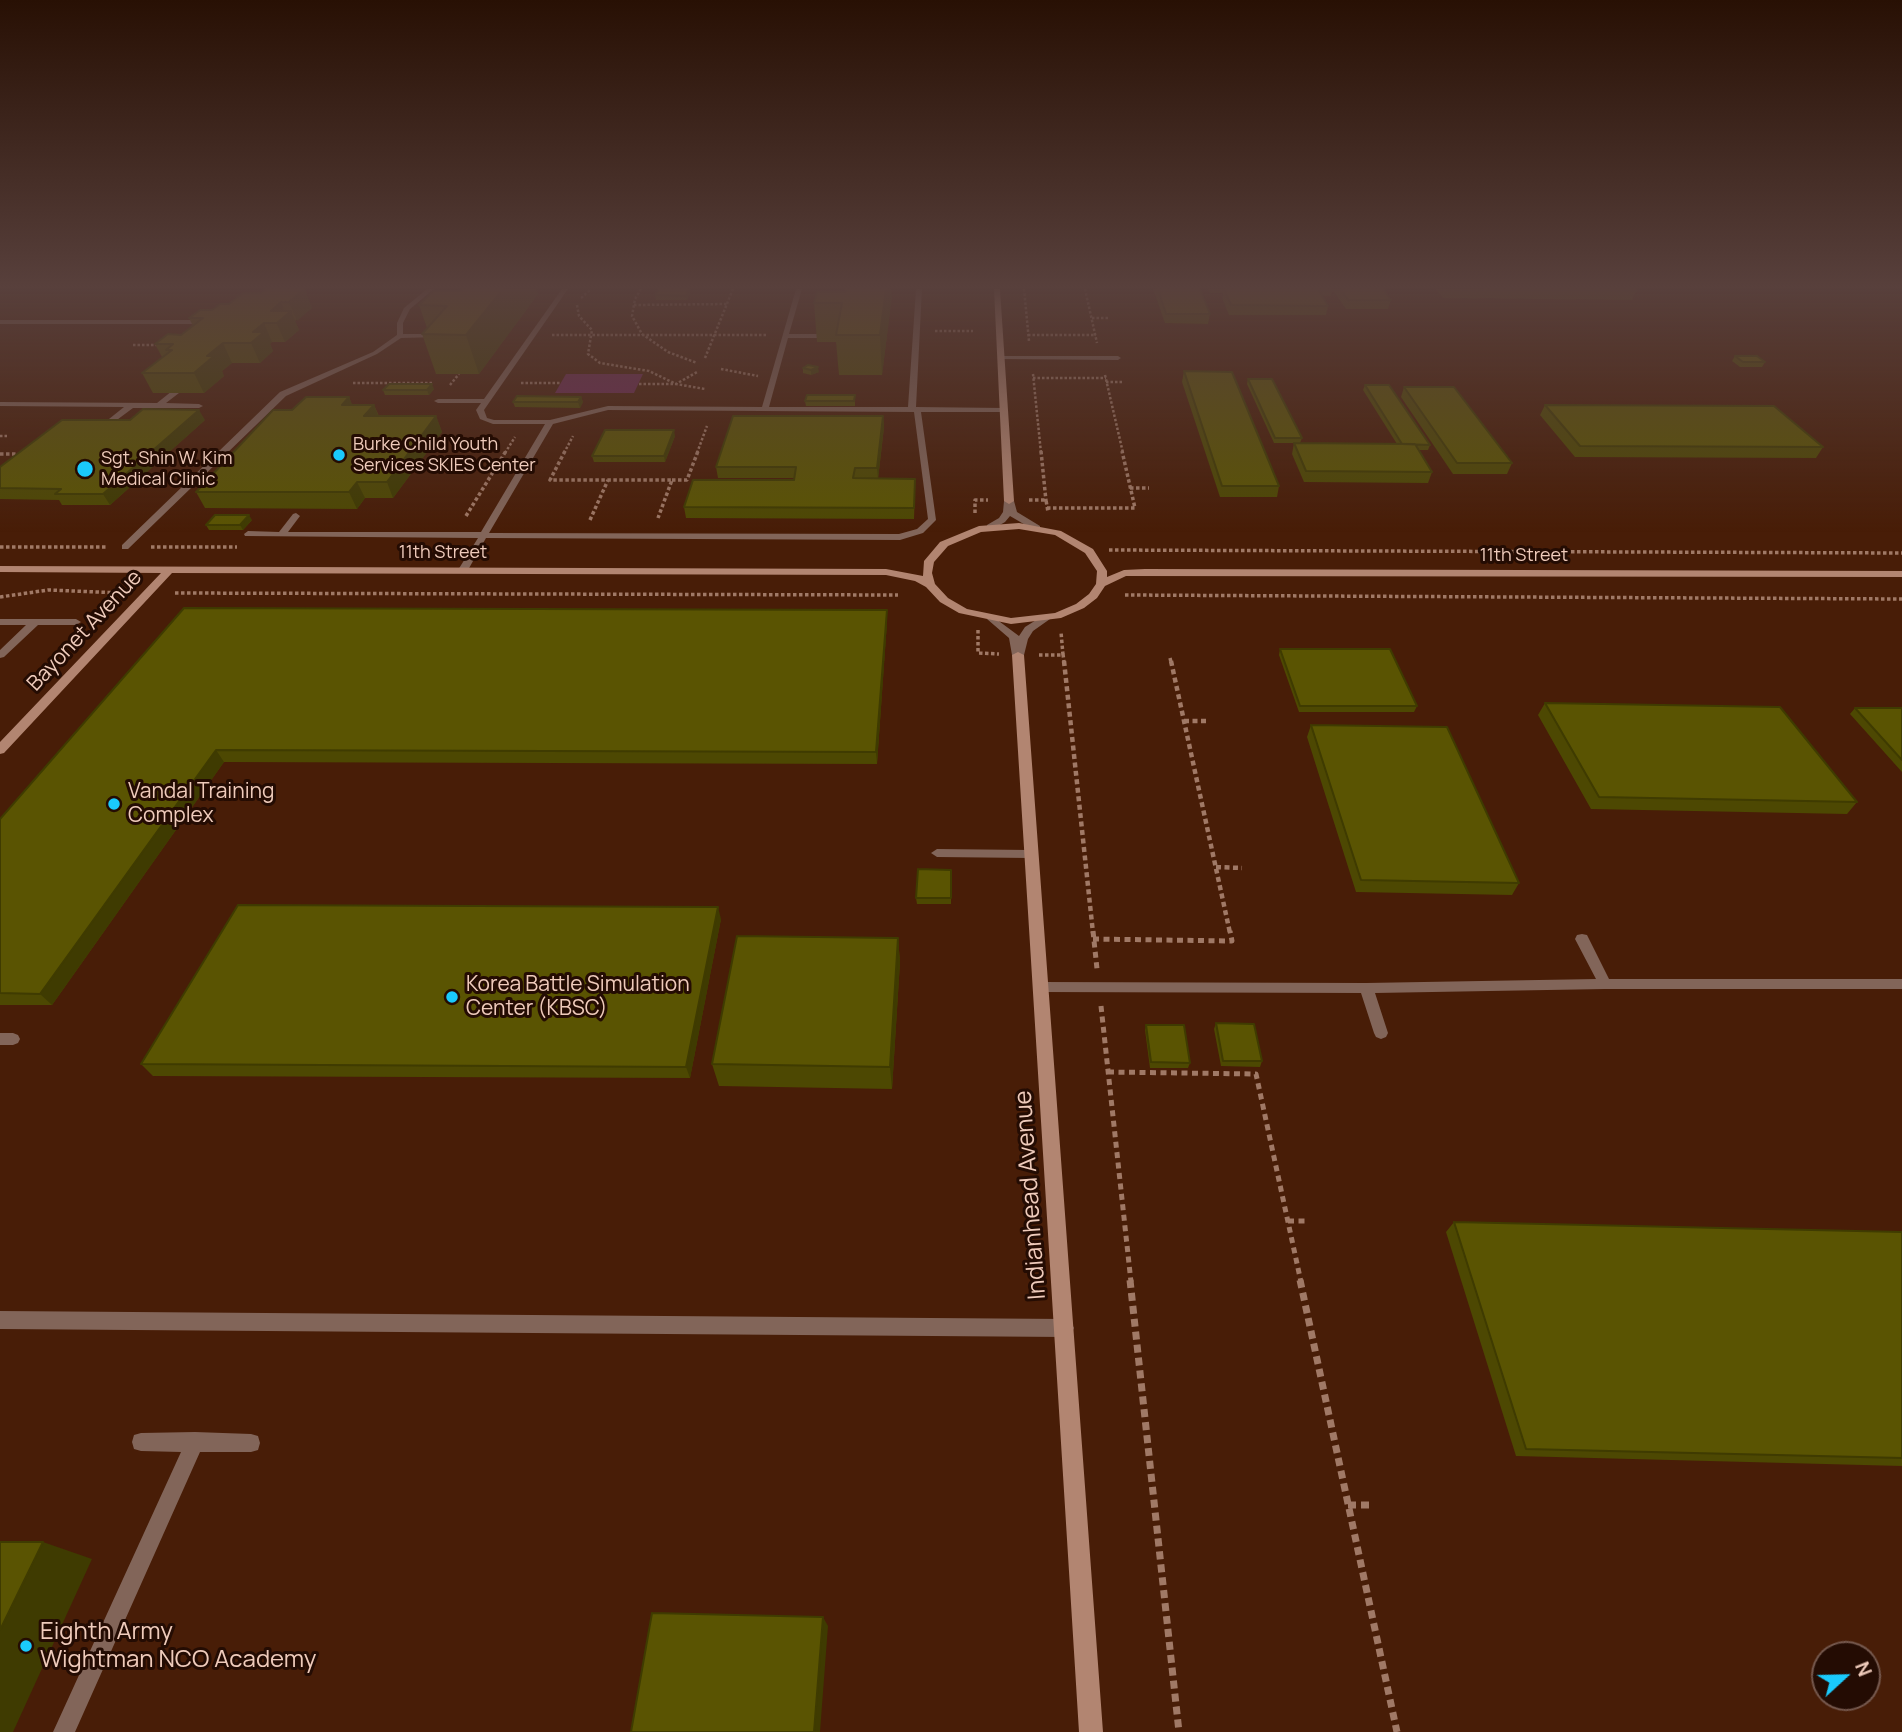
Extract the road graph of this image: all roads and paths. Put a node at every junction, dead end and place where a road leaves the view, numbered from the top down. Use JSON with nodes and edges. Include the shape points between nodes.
{"nodes":[{"id":1,"x":337,"y":370,"type":"edge"},
{"id":2,"x":508,"y":370,"type":"edge"},
{"id":3,"x":638,"y":370,"type":"edge"},
{"id":4,"x":725,"y":370,"type":"edge"},
{"id":5,"x":776,"y":370,"type":"edge"},
{"id":6,"x":916,"y":370,"type":"edge"},
{"id":7,"x":1002,"y":370,"type":"edge"},
{"id":8,"x":1104,"y":370,"type":"edge"},
{"id":9,"x":697,"y":372,"type":"dead end"},
{"id":10,"x":774,"y":378,"type":"junction"},
{"id":11,"x":1033,"y":378,"type":"dead end"},
{"id":12,"x":1106,"y":380,"type":"junction"},
{"id":13,"x":1124,"y":382,"type":"dead end"},
{"id":14,"x":639,"y":384,"type":"dead end"},
{"id":15,"x":676,"y":384,"type":"junction"},
{"id":16,"x":712,"y":390,"type":"dead end"},
{"id":17,"x":175,"y":393,"type":"edge"},
{"id":18,"x":438,"y":401,"type":"dead end"},
{"id":19,"x":486,"y":401,"type":"junction"},
{"id":20,"x":0,"y":404,"type":"edge"},
{"id":21,"x":132,"y":405,"type":"junction"},
{"id":22,"x":160,"y":405,"type":"junction"},
{"id":23,"x":179,"y":405,"type":"junction"},
{"id":24,"x":199,"y":406,"type":"dead end"},
{"id":25,"x":713,"y":409,"type":"junction"},
{"id":26,"x":765,"y":409,"type":"junction"},
{"id":27,"x":914,"y":410,"type":"junction"},
{"id":28,"x":1004,"y":410,"type":"junction"},
{"id":29,"x":170,"y":413,"type":"edge"},
{"id":30,"x":259,"y":417,"type":"junction"},
{"id":31,"x":270,"y":417,"type":"edge"},
{"id":32,"x":525,"y":422,"type":"junction"},
{"id":33,"x":550,"y":422,"type":"junction"},
{"id":34,"x":100,"y":431,"type":"edge"},
{"id":35,"x":542,"y":435,"type":"junction"},
{"id":36,"x":0,"y":436,"type":"edge"},
{"id":37,"x":9,"y":436,"type":"dead end"},
{"id":38,"x":436,"y":440,"type":"edge"},
{"id":39,"x":488,"y":440,"type":"dead end"},
{"id":40,"x":500,"y":440,"type":"dead end"},
{"id":41,"x":513,"y":440,"type":"junction"},
{"id":42,"x":0,"y":454,"type":"edge"},
{"id":43,"x":26,"y":454,"type":"edge"},
{"id":44,"x":608,"y":480,"type":"junction"},
{"id":45,"x":672,"y":480,"type":"junction"},
{"id":46,"x":1130,"y":488,"type":"junction"},
{"id":47,"x":1149,"y":488,"type":"dead end"},
{"id":48,"x":1009,"y":501,"type":"junction"},
{"id":49,"x":1047,"y":508,"type":"dead end"},
{"id":50,"x":296,"y":516,"type":"edge"},
{"id":51,"x":989,"y":527,"type":"junction"},
{"id":52,"x":1037,"y":528,"type":"junction"},
{"id":53,"x":248,"y":534,"type":"dead end"},
{"id":54,"x":282,"y":534,"type":"junction"},
{"id":55,"x":454,"y":535,"type":"junction"},
{"id":56,"x":483,"y":535,"type":"junction"},
{"id":57,"x":583,"y":535,"type":"junction"},
{"id":58,"x":651,"y":536,"type":"junction"},
{"id":59,"x":125,"y":547,"type":"dead end"},
{"id":60,"x":931,"y":557,"type":"junction"},
{"id":61,"x":1096,"y":559,"type":"junction"},
{"id":62,"x":0,"y":569,"type":"edge"},
{"id":63,"x":170,"y":569,"type":"junction"},
{"id":64,"x":463,"y":570,"type":"junction"},
{"id":65,"x":886,"y":572,"type":"junction"},
{"id":66,"x":1145,"y":572,"type":"junction"},
{"id":67,"x":1902,"y":574,"type":"edge"},
{"id":68,"x":1101,"y":584,"type":"junction"},
{"id":69,"x":930,"y":585,"type":"junction"},
{"id":70,"x":992,"y":619,"type":"junction"},
{"id":71,"x":1045,"y":619,"type":"junction"},
{"id":72,"x":0,"y":622,"type":"edge"},
{"id":73,"x":35,"y":622,"type":"junction"},
{"id":74,"x":76,"y":622,"type":"dead end"},
{"id":75,"x":0,"y":655,"type":"edge"},
{"id":76,"x":1018,"y":655,"type":"junction"},
{"id":77,"x":1170,"y":658,"type":"dead end"},
{"id":78,"x":1184,"y":721,"type":"junction"},
{"id":79,"x":1208,"y":721,"type":"dead end"},
{"id":80,"x":0,"y":750,"type":"edge"},
{"id":81,"x":937,"y":853,"type":"dead end"},
{"id":82,"x":1030,"y":853,"type":"junction"},
{"id":83,"x":1216,"y":867,"type":"junction"},
{"id":84,"x":1242,"y":868,"type":"dead end"},
{"id":85,"x":1093,"y":939,"type":"dead end"},
{"id":86,"x":1582,"y":939,"type":"dead end"},
{"id":87,"x":1605,"y":984,"type":"junction"},
{"id":88,"x":1902,"y":984,"type":"edge"},
{"id":89,"x":1041,"y":987,"type":"junction"},
{"id":90,"x":1366,"y":988,"type":"junction"},
{"id":91,"x":1381,"y":1033,"type":"dead end"},
{"id":92,"x":1108,"y":1072,"type":"dead end"},
{"id":93,"x":1288,"y":1221,"type":"junction"},
{"id":94,"x":1306,"y":1221,"type":"dead end"},
{"id":95,"x":0,"y":1320,"type":"edge"},
{"id":96,"x":1065,"y":1328,"type":"junction"},
{"id":97,"x":141,"y":1441,"type":"dead end"},
{"id":98,"x":195,"y":1441,"type":"junction"},
{"id":99,"x":251,"y":1443,"type":"dead end"},
{"id":100,"x":1348,"y":1505,"type":"junction"},
{"id":101,"x":1370,"y":1505,"type":"dead end"},
{"id":102,"x":64,"y":1732,"type":"edge"},
{"id":103,"x":1091,"y":1732,"type":"edge"},
{"id":104,"x":1396,"y":1732,"type":"edge"}],
"edges":[{"from":1,"to":30,"type":"lane","via":[[283,394]]},
{"from":2,"to":19,"type":"lane"},
{"from":3,"to":15,"type":"path","via":[[662,374]]},
{"from":4,"to":10,"type":"path"},
{"from":5,"to":10,"type":"lane"},
{"from":6,"to":27,"type":"lane"},
{"from":7,"to":28,"type":"main road"},
{"from":8,"to":12,"type":"path"},
{"from":9,"to":15,"type":"path"},
{"from":10,"to":26,"type":"lane"},
{"from":11,"to":12,"type":"path"},
{"from":12,"to":13,"type":"path"},
{"from":12,"to":46,"type":"path"},
{"from":14,"to":15,"type":"path"},
{"from":15,"to":16,"type":"path"},
{"from":17,"to":22,"type":"lane"},
{"from":18,"to":19,"type":"lane"},
{"from":19,"to":32,"type":"lane","via":[[480,410],[484,419]]},
{"from":20,"to":21,"type":"lane"},
{"from":21,"to":22,"type":"lane"},
{"from":21,"to":34,"type":"lane"},
{"from":22,"to":23,"type":"lane"},
{"from":23,"to":24,"type":"lane"},
{"from":23,"to":29,"type":"lane"},
{"from":25,"to":26,"type":"lane"},
{"from":25,"to":33,"type":"lane","via":[[608,408]]},
{"from":25,"to":45,"type":"path","via":[[687,480]]},
{"from":26,"to":27,"type":"lane"},
{"from":27,"to":28,"type":"lane"},
{"from":27,"to":58,"type":"lane","via":[[932,520],[920,531],[900,537]]},
{"from":28,"to":48,"type":"main road"},
{"from":30,"to":31,"type":"lane"},
{"from":30,"to":59,"type":"lane"},
{"from":32,"to":33,"type":"lane"},
{"from":32,"to":41,"type":"path"},
{"from":33,"to":35,"type":"lane"},
{"from":35,"to":44,"type":"path","via":[[574,436],[550,480]]},
{"from":35,"to":56,"type":"lane"},
{"from":36,"to":37,"type":"path"},
{"from":38,"to":39,"type":"path"},
{"from":40,"to":41,"type":"path"},
{"from":41,"to":55,"type":"path"},
{"from":42,"to":43,"type":"path"},
{"from":44,"to":45,"type":"path"},
{"from":44,"to":57,"type":"path"},
{"from":45,"to":58,"type":"path"},
{"from":46,"to":47,"type":"path"},
{"from":46,"to":49,"type":"path","via":[[1135,508]]},
{"from":48,"to":51,"type":"street","via":[[1002,520]]},
{"from":48,"to":52,"type":"street","via":[[1013,513]]},
{"from":50,"to":54,"type":"lane"},
{"from":51,"to":52,"type":"main road"},
{"from":51,"to":60,"type":"main road","via":[[953,538]]},
{"from":52,"to":61,"type":"main road","via":[[1076,541]]},
{"from":53,"to":54,"type":"lane"},
{"from":54,"to":55,"type":"lane"},
{"from":55,"to":56,"type":"lane"},
{"from":56,"to":57,"type":"lane"},
{"from":56,"to":64,"type":"lane"},
{"from":57,"to":58,"type":"lane"},
{"from":60,"to":65,"type":"main road"},
{"from":60,"to":69,"type":"main road","via":[[927,569]]},
{"from":61,"to":66,"type":"main road","via":[[1126,571]]},
{"from":61,"to":68,"type":"main road"},
{"from":62,"to":63,"type":"main road","name":"11th Street"},
{"from":63,"to":64,"type":"main road","name":"11th Street"},
{"from":63,"to":80,"type":"main road","name":"Bayonet Avenue"},
{"from":64,"to":65,"type":"main road","name":"11th Street"},
{"from":65,"to":69,"type":"main road"},
{"from":66,"to":67,"type":"main road","name":"11th Street"},
{"from":66,"to":68,"type":"main road","via":[[1124,573]]},
{"from":68,"to":71,"type":"main road","via":[[1080,606]]},
{"from":69,"to":70,"type":"main road","via":[[953,606]]},
{"from":70,"to":71,"type":"main road"},
{"from":70,"to":76,"type":"street","via":[[1014,637]]},
{"from":71,"to":76,"type":"street","via":[[1029,629]]},
{"from":72,"to":73,"type":"lane"},
{"from":73,"to":74,"type":"lane"},
{"from":73,"to":75,"type":"lane"},
{"from":76,"to":82,"type":"main road","name":"Indianhead Avenue"},
{"from":77,"to":78,"type":"path"},
{"from":78,"to":79,"type":"path"},
{"from":78,"to":83,"type":"path"},
{"from":81,"to":82,"type":"lane"},
{"from":82,"to":89,"type":"main road","name":"Indianhead Avenue"},
{"from":83,"to":84,"type":"path"},
{"from":83,"to":85,"type":"path","via":[[1232,941]]},
{"from":86,"to":87,"type":"lane"},
{"from":87,"to":88,"type":"lane"},
{"from":87,"to":90,"type":"lane"},
{"from":89,"to":90,"type":"lane"},
{"from":89,"to":96,"type":"main road","name":"Indianhead Avenue"},
{"from":90,"to":91,"type":"lane"},
{"from":92,"to":93,"type":"path","via":[[1256,1074]]},
{"from":93,"to":94,"type":"path"},
{"from":93,"to":100,"type":"path"},
{"from":95,"to":96,"type":"lane"},
{"from":96,"to":103,"type":"main road","name":"Indianhead Avenue"},
{"from":97,"to":98,"type":"lane"},
{"from":98,"to":99,"type":"lane"},
{"from":98,"to":102,"type":"lane"},
{"from":100,"to":101,"type":"path"},
{"from":100,"to":104,"type":"path"}]}
